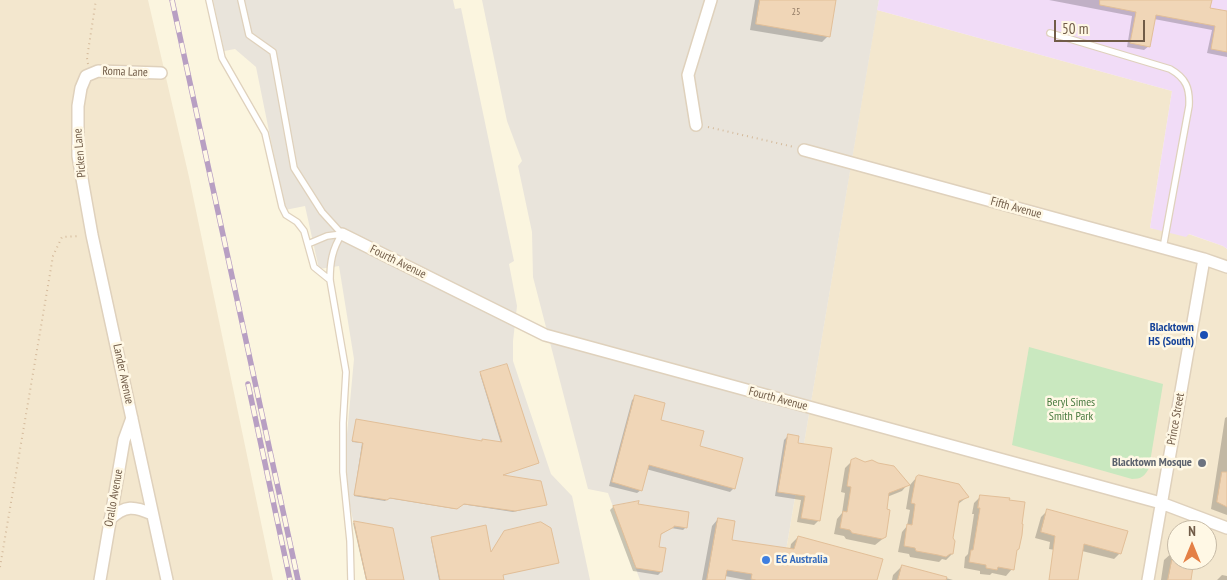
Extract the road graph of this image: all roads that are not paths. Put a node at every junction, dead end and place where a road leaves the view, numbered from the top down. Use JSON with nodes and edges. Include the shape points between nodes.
{"nodes":[{"id":1,"x":210,"y":0,"type":"edge"},
{"id":2,"x":241,"y":0,"type":"edge"},
{"id":3,"x":711,"y":0,"type":"edge"},
{"id":4,"x":1050,"y":33,"type":"dead end"},
{"id":5,"x":161,"y":73,"type":"dead end"},
{"id":6,"x":89,"y":74,"type":"joint"},
{"id":7,"x":696,"y":125,"type":"road end"},
{"id":8,"x":804,"y":150,"type":"road end"},
{"id":9,"x":342,"y":234,"type":"junction"},
{"id":10,"x":92,"y":235,"type":"joint"},
{"id":11,"x":308,"y":244,"type":"junction"},
{"id":12,"x":1163,"y":248,"type":"junction"},
{"id":13,"x":1204,"y":259,"type":"junction"},
{"id":14,"x":1227,"y":267,"type":"edge"},
{"id":15,"x":330,"y":280,"type":"junction"},
{"id":16,"x":132,"y":418,"type":"junction"},
{"id":17,"x":1162,"y":503,"type":"junction"},
{"id":18,"x":152,"y":514,"type":"junction"},
{"id":19,"x":110,"y":519,"type":"junction"},
{"id":20,"x":1227,"y":528,"type":"edge"},
{"id":21,"x":100,"y":580,"type":"edge"},
{"id":22,"x":167,"y":580,"type":"edge"},
{"id":23,"x":351,"y":580,"type":"edge"},
{"id":24,"x":1148,"y":580,"type":"edge"}],
"edges":[{"from":1,"to":11,"type":"lane","via":[[222,58],[265,133],[282,207],[304,231]]},
{"from":2,"to":9,"type":"lane","via":[[249,35],[273,52],[294,168],[322,212]]},
{"from":3,"to":7,"type":"street","via":[[688,75]]},
{"from":4,"to":12,"type":"lane","via":[[1170,69],[1185,82],[1189,106]]},
{"from":5,"to":6,"type":"street","name":"Roma Lane","via":[[98,71]]},
{"from":6,"to":10,"type":"street","name":"Picken Lane","via":[[84,79],[80,97],[77,146]]},
{"from":8,"to":12,"type":"street","name":"Fifth Avenue"},
{"from":9,"to":11,"type":"lane"},
{"from":9,"to":15,"type":"lane","via":[[332,254]]},
{"from":9,"to":17,"type":"street","name":"Fourth Avenue","via":[[545,335]]},
{"from":10,"to":16,"type":"street","name":"Lander Avenue"},
{"from":11,"to":15,"type":"lane","via":[[314,267]]},
{"from":12,"to":13,"type":"street","name":"Fifth Avenue"},
{"from":13,"to":14,"type":"street","name":"Fifth Avenue"},
{"from":13,"to":17,"type":"street","name":"Prince Street"},
{"from":15,"to":23,"type":"lane","via":[[346,372],[343,472]]},
{"from":16,"to":18,"type":"street","name":"Lander Avenue"},
{"from":16,"to":19,"type":"street","name":"Orallo Avenue","via":[[124,440]]},
{"from":17,"to":20,"type":"street","name":"Fourth Avenue"},
{"from":17,"to":24,"type":"street","name":"Prince Street"},
{"from":18,"to":19,"type":"street","via":[[129,508]]},
{"from":18,"to":22,"type":"street","name":"Lander Avenue"},
{"from":19,"to":21,"type":"street","name":"Orallo Avenue"}]}
